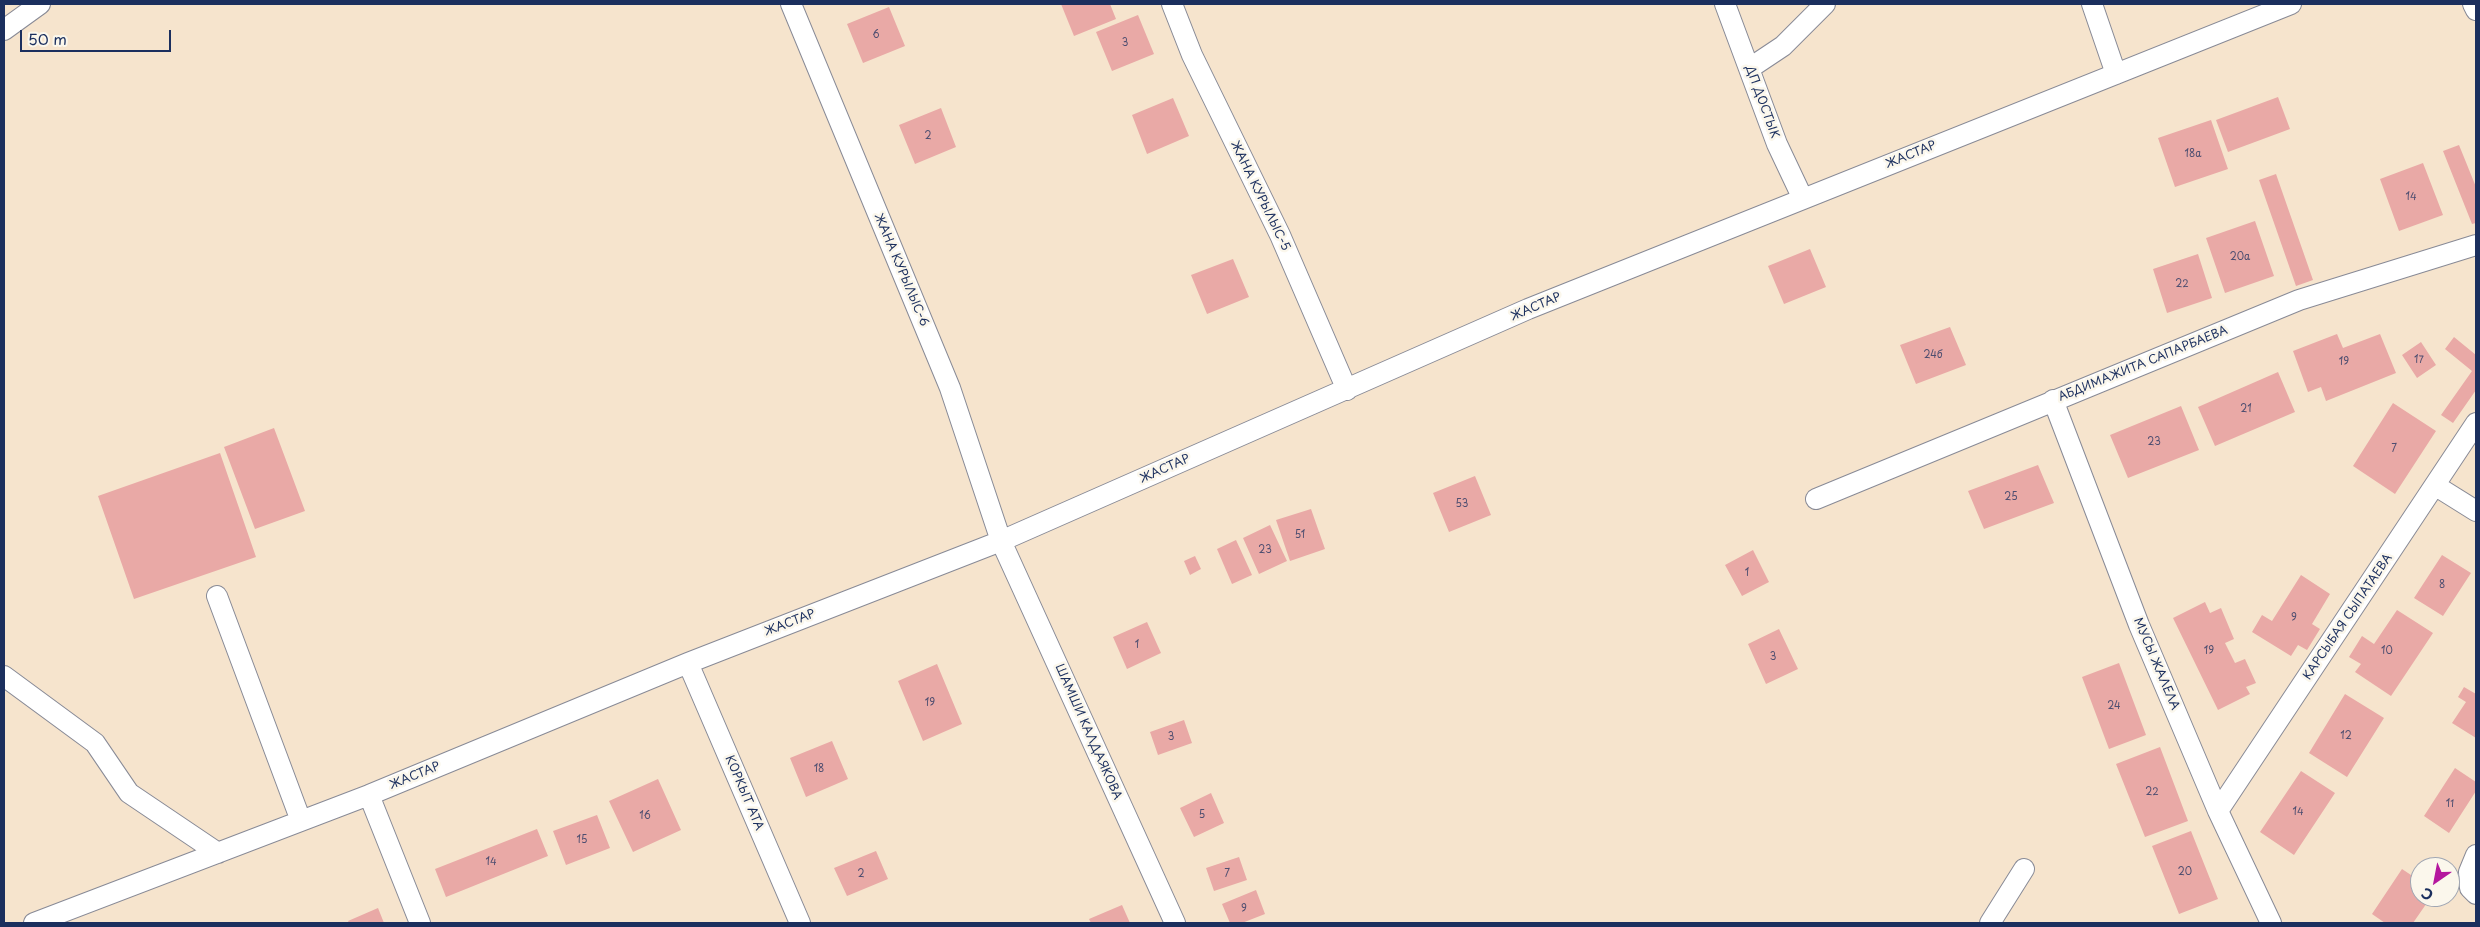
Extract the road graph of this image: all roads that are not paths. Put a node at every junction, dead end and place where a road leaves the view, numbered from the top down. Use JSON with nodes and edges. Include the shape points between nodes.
{"nodes":[{"id":1,"x":40,"y":4,"type":"edge"},
{"id":2,"x":791,"y":4,"type":"edge"},
{"id":3,"x":1172,"y":4,"type":"edge"},
{"id":4,"x":1725,"y":4,"type":"edge"},
{"id":5,"x":1826,"y":4,"type":"edge"},
{"id":6,"x":2092,"y":4,"type":"edge"},
{"id":7,"x":2291,"y":4,"type":"edge"},
{"id":8,"x":2473,"y":4,"type":"edge"},
{"id":9,"x":2476,"y":10,"type":"edge"},
{"id":10,"x":4,"y":30,"type":"edge"},
{"id":11,"x":1750,"y":68,"type":"junction"},
{"id":12,"x":2116,"y":74,"type":"junction"},
{"id":13,"x":1803,"y":198,"type":"junction"},
{"id":14,"x":2476,"y":245,"type":"edge"},
{"id":15,"x":1347,"y":390,"type":"junction"},
{"id":16,"x":2052,"y":400,"type":"junction"},
{"id":17,"x":2476,"y":423,"type":"edge"},
{"id":18,"x":2436,"y":486,"type":"junction"},
{"id":19,"x":1816,"y":498,"type":"dead end"},
{"id":20,"x":2476,"y":511,"type":"edge"},
{"id":21,"x":1001,"y":541,"type":"junction"},
{"id":22,"x":217,"y":596,"type":"dead end"},
{"id":23,"x":688,"y":663,"type":"junction"},
{"id":24,"x":4,"y":676,"type":"edge"},
{"id":25,"x":369,"y":795,"type":"junction"},
{"id":26,"x":2218,"y":811,"type":"junction"},
{"id":27,"x":300,"y":820,"type":"junction"},
{"id":28,"x":218,"y":853,"type":"junction"},
{"id":29,"x":2476,"y":855,"type":"edge"},
{"id":30,"x":2024,"y":868,"type":"dead end"},
{"id":31,"x":2476,"y":894,"type":"edge"},
{"id":32,"x":34,"y":923,"type":"edge"},
{"id":33,"x":420,"y":923,"type":"edge"},
{"id":34,"x":800,"y":923,"type":"edge"},
{"id":35,"x":1175,"y":923,"type":"edge"},
{"id":36,"x":1990,"y":923,"type":"edge"},
{"id":37,"x":2271,"y":923,"type":"edge"}],
"edges":[{"from":1,"to":10,"type":"street"},
{"from":2,"to":21,"type":"street","name":"ЖАНА КУРЫЛЫС-6","via":[[950,388]]},
{"from":3,"to":15,"type":"street","name":"ЖАНА КУРЫЛЫС-5","via":[[1192,56],[1280,235]]},
{"from":4,"to":11,"type":"street","name":"ДП ДОСТЫК"},
{"from":5,"to":11,"type":"street","via":[[1783,46]]},
{"from":6,"to":12,"type":"street"},
{"from":7,"to":12,"type":"street","name":"ЖАСТАР"},
{"from":8,"to":9,"type":"street"},
{"from":11,"to":13,"type":"street","name":"ДП ДОСТЫК","via":[[1777,144]]},
{"from":12,"to":13,"type":"street","name":"ЖАСТАР"},
{"from":13,"to":15,"type":"street","name":"ЖАСТАР","via":[[1528,309]]},
{"from":14,"to":16,"type":"street","name":"АБДИМАЖИТА САПАРБАЕВА","via":[[2299,300]]},
{"from":15,"to":21,"type":"street","name":"ЖАСТАР"},
{"from":16,"to":19,"type":"street","name":"АБДИМАЖИТА САПАРБАЕВА"},
{"from":16,"to":26,"type":"street","name":"МУСЫ ЖАЛЕЛА","via":[[2139,625]]},
{"from":17,"to":18,"type":"street","name":"КАРСЫБАЯ СЫПАТАЕВА"},
{"from":18,"to":20,"type":"street"},
{"from":18,"to":26,"type":"street","name":"КАРСЫБАЯ СЫПАТАЕВА"},
{"from":21,"to":23,"type":"street","name":"ЖАСТАР"},
{"from":21,"to":35,"type":"street","name":"ШАМШИ КАЛДАЯКОВА"},
{"from":22,"to":27,"type":"street"},
{"from":23,"to":25,"type":"street","name":"ЖАСТАР"},
{"from":23,"to":34,"type":"street","name":"КОРКЫТ АТА"},
{"from":24,"to":28,"type":"street","via":[[95,742],[129,793]]},
{"from":25,"to":27,"type":"street","name":"ЖАСТАР"},
{"from":25,"to":33,"type":"street"},
{"from":26,"to":37,"type":"street","name":"МУСЫ ЖАЛЕЛА"},
{"from":27,"to":28,"type":"street","name":"ЖАСТАР"},
{"from":28,"to":32,"type":"street","name":"ЖАСТАР"},
{"from":29,"to":31,"type":"street","via":[[2469,872],[2470,888]]},
{"from":30,"to":36,"type":"street"}]}
